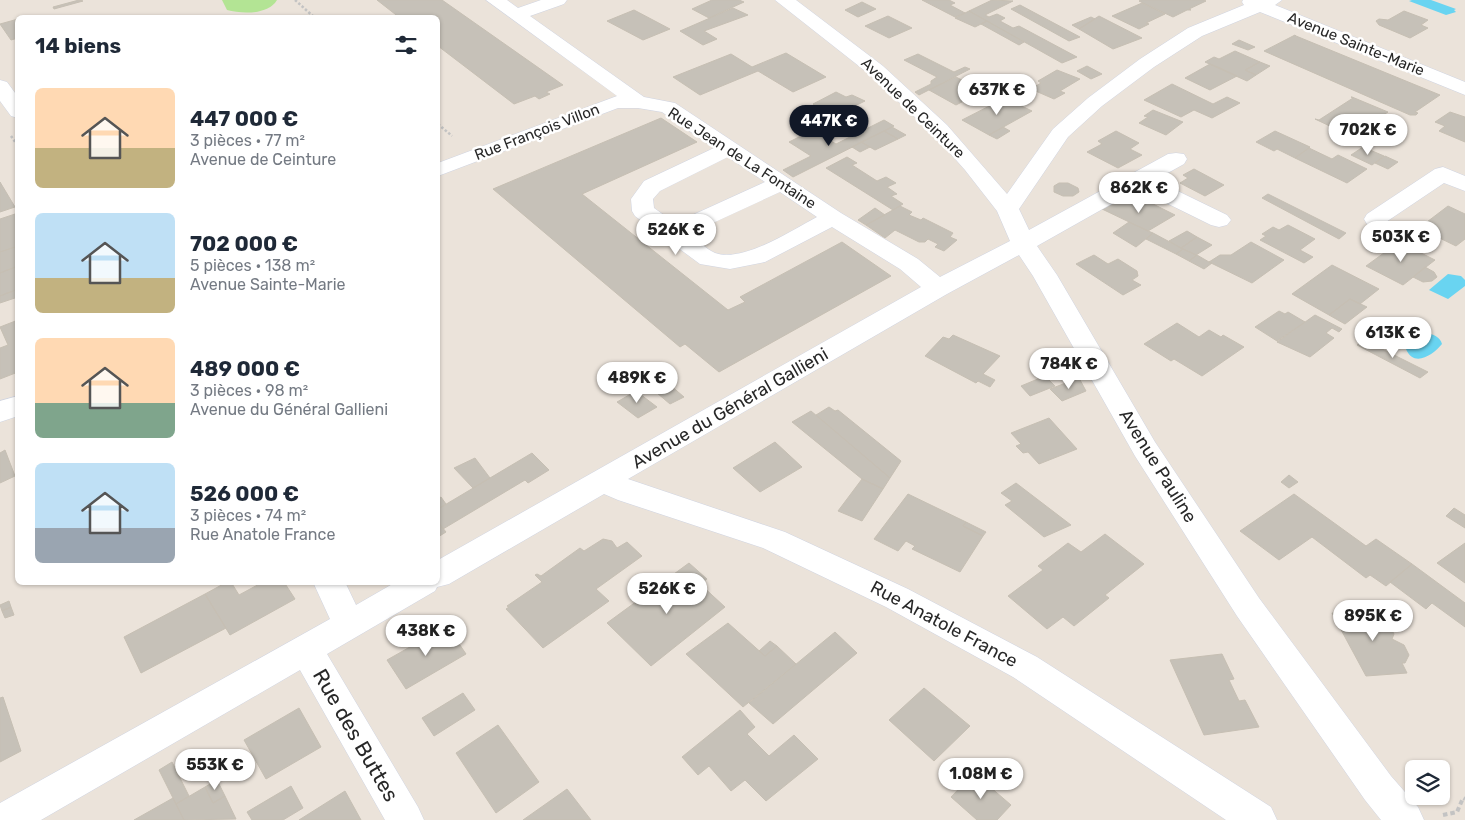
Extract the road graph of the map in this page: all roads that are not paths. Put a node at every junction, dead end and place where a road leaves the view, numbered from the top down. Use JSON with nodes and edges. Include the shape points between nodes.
{"nodes":[{"id":1,"x":495,"y":0,"type":"edge"},
{"id":2,"x":558,"y":0,"type":"edge"},
{"id":3,"x":784,"y":0,"type":"edge"},
{"id":4,"x":1260,"y":2,"type":"edge"},
{"id":5,"x":516,"y":15,"type":"junction"},
{"id":6,"x":0,"y":86,"type":"edge"},
{"id":7,"x":1465,"y":89,"type":"edge"},
{"id":8,"x":638,"y":102,"type":"junction"},
{"id":9,"x":15,"y":108,"type":"edge"},
{"id":10,"x":730,"y":148,"type":"junction"},
{"id":11,"x":1176,"y":159,"type":"dead end"},
{"id":12,"x":440,"y":169,"type":"edge"},
{"id":13,"x":1138,"y":180,"type":"junction"},
{"id":14,"x":781,"y":183,"type":"junction"},
{"id":15,"x":1465,"y":184,"type":"edge"},
{"id":16,"x":1008,"y":210,"type":"junction"},
{"id":17,"x":833,"y":218,"type":"junction"},
{"id":18,"x":1220,"y":220,"type":"dead end"},
{"id":19,"x":1375,"y":220,"type":"dead end"},
{"id":20,"x":673,"y":233,"type":"junction"},
{"id":21,"x":1023,"y":243,"type":"junction"},
{"id":22,"x":938,"y":288,"type":"junction"},
{"id":23,"x":15,"y":406,"type":"edge"},
{"id":24,"x":0,"y":412,"type":"edge"},
{"id":25,"x":604,"y":481,"type":"junction"},
{"id":26,"x":440,"y":574,"type":"edge"},
{"id":27,"x":330,"y":585,"type":"edge"},
{"id":28,"x":419,"y":585,"type":"edge"},
{"id":29,"x":349,"y":625,"type":"junction"},
{"id":30,"x":307,"y":651,"type":"junction"},
{"id":31,"x":6,"y":820,"type":"edge"},
{"id":32,"x":405,"y":820,"type":"edge"},
{"id":33,"x":1258,"y":820,"type":"edge"},
{"id":34,"x":1405,"y":820,"type":"edge"}],
"edges":[{"from":1,"to":5,"type":"street","name":"Rue Jean de La Fontaine"},
{"from":2,"to":5,"type":"street"},
{"from":3,"to":16,"type":"street","name":"Avenue de Ceinture","via":[[833,34],[902,93],[960,150]]},
{"from":4,"to":7,"type":"street","name":"Avenue Sainte-Marie"},
{"from":4,"to":16,"type":"street","via":[[1195,32],[1096,102],[1060,133]]},
{"from":5,"to":8,"type":"street","name":"Rue Jean de La Fontaine"},
{"from":6,"to":9,"type":"street"},
{"from":8,"to":10,"type":"street","name":"Rue Jean de La Fontaine","via":[[668,107]]},
{"from":8,"to":12,"type":"street","name":"Rue François Villon","via":[[616,102]]},
{"from":10,"to":14,"type":"street","name":"Rue Jean de La Fontaine"},
{"from":10,"to":20,"type":"street","via":[[652,186],[642,199],[643,211]]},
{"from":11,"to":13,"type":"street","name":"Avenue du Général Gallieni"},
{"from":13,"to":18,"type":"street"},
{"from":13,"to":21,"type":"street","name":"Avenue du Général Gallieni"},
{"from":14,"to":17,"type":"street","name":"Rue Jean de La Fontaine"},
{"from":14,"to":20,"type":"street"},
{"from":15,"to":19,"type":"street","via":[[1444,174]]},
{"from":16,"to":21,"type":"street","name":"Avenue Pauline"},
{"from":17,"to":20,"type":"street","via":[[757,257],[730,262],[708,259]]},
{"from":17,"to":22,"type":"street","name":"Rue Jean de La Fontaine","via":[[909,264]]},
{"from":21,"to":22,"type":"street","name":"Avenue du Général Gallieni"},
{"from":21,"to":34,"type":"street","name":"Avenue Pauline","via":[[1045,275],[1145,449],[1248,607],[1378,788]]},
{"from":22,"to":25,"type":"street","name":"Avenue du Général Gallieni"},
{"from":23,"to":24,"type":"street"},
{"from":25,"to":26,"type":"street","name":"Avenue du Général Gallieni"},
{"from":25,"to":33,"type":"street","name":"Rue Anatole France","via":[[628,492],[774,540],[897,598],[1024,667]]},
{"from":27,"to":29,"type":"street"},
{"from":28,"to":29,"type":"street"},
{"from":29,"to":30,"type":"street"},
{"from":30,"to":31,"type":"street"},
{"from":30,"to":32,"type":"street","name":"Rue des Buttes"}]}
